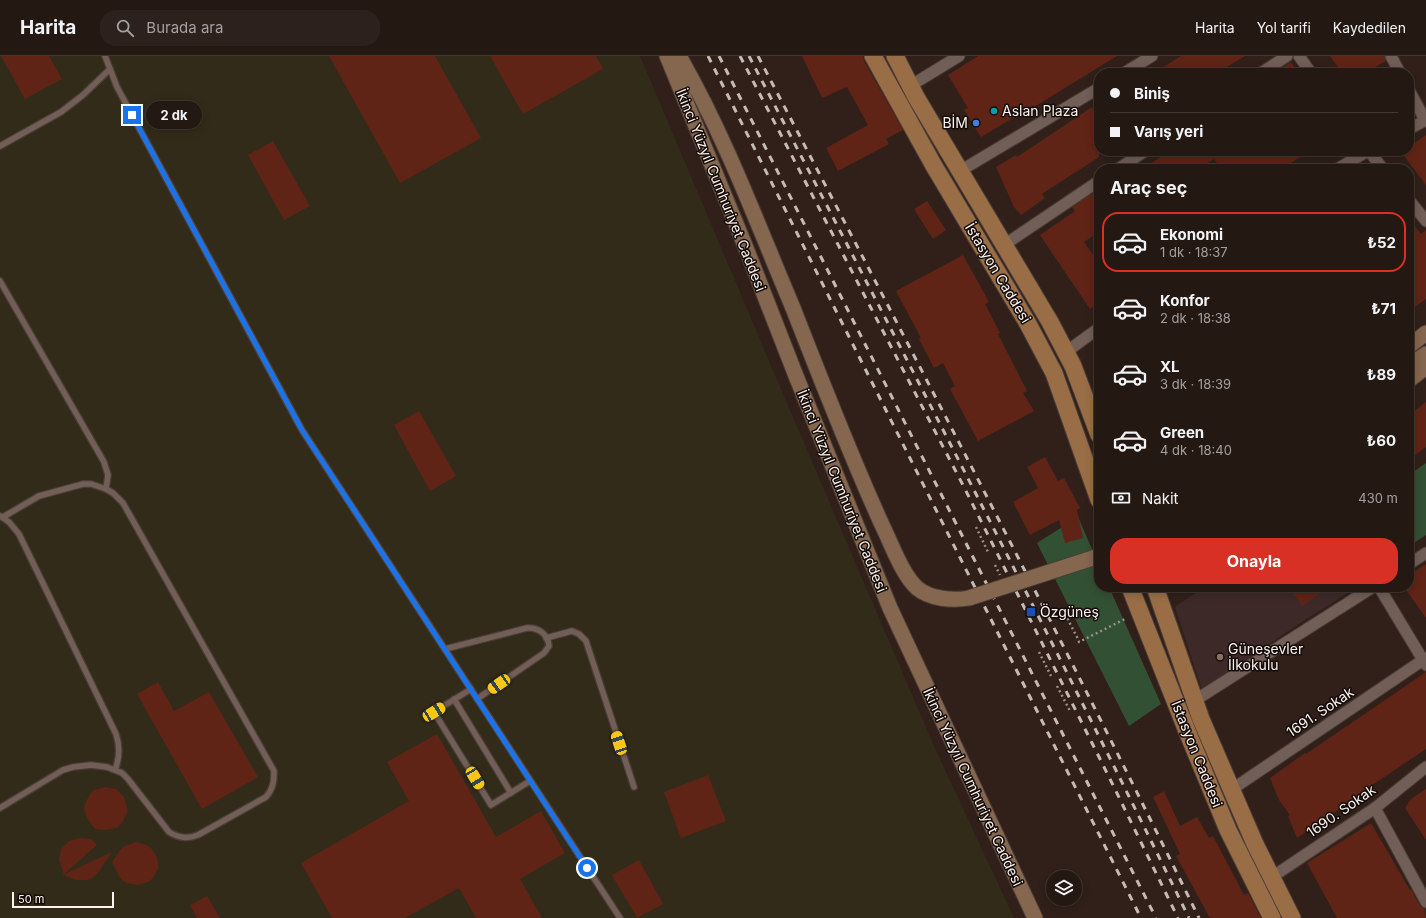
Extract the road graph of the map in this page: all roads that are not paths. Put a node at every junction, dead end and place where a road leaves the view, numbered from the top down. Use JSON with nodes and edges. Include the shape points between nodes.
{"nodes":[{"id":1,"x":105,"y":56,"type":"edge"},
{"id":2,"x":667,"y":56,"type":"edge"},
{"id":3,"x":679,"y":56,"type":"edge"},
{"id":4,"x":873,"y":56,"type":"edge"},
{"id":5,"x":895,"y":56,"type":"edge"},
{"id":6,"x":960,"y":56,"type":"edge"},
{"id":7,"x":1152,"y":56,"type":"edge"},
{"id":8,"x":1287,"y":56,"type":"edge"},
{"id":9,"x":1299,"y":56,"type":"edge"},
{"id":10,"x":1391,"y":56,"type":"edge"},
{"id":11,"x":1132,"y":68,"type":"edge"},
{"id":12,"x":1269,"y":68,"type":"edge"},
{"id":13,"x":1307,"y":68,"type":"edge"},
{"id":14,"x":1397,"y":68,"type":"edge"},
{"id":15,"x":110,"y":69,"type":"junction"},
{"id":16,"x":910,"y":86,"type":"junction"},
{"id":17,"x":1094,"y":91,"type":"edge"},
{"id":18,"x":1414,"y":99,"type":"edge"},
{"id":19,"x":1426,"y":120,"type":"edge"},
{"id":20,"x":1414,"y":126,"type":"edge"},
{"id":21,"x":0,"y":146,"type":"edge"},
{"id":22,"x":1138,"y":156,"type":"edge"},
{"id":23,"x":1359,"y":156,"type":"edge"},
{"id":24,"x":1372,"y":156,"type":"edge"},
{"id":25,"x":1126,"y":164,"type":"edge"},
{"id":26,"x":1346,"y":164,"type":"edge"},
{"id":27,"x":1379,"y":164,"type":"edge"},
{"id":28,"x":960,"y":171,"type":"junction"},
{"id":29,"x":1094,"y":184,"type":"edge"},
{"id":30,"x":1414,"y":206,"type":"edge"},
{"id":31,"x":1426,"y":221,"type":"edge"},
{"id":32,"x":1004,"y":245,"type":"junction"},
{"id":33,"x":0,"y":281,"type":"edge"},
{"id":34,"x":1094,"y":332,"type":"edge"},
{"id":35,"x":1426,"y":333,"type":"edge"},
{"id":36,"x":1414,"y":342,"type":"edge"},
{"id":37,"x":1066,"y":352,"type":"junction"},
{"id":38,"x":1426,"y":354,"type":"edge"},
{"id":39,"x":1416,"y":365,"type":"edge"},
{"id":40,"x":1094,"y":421,"type":"edge"},
{"id":41,"x":1094,"y":486,"type":"edge"},
{"id":42,"x":106,"y":489,"type":"junction"},
{"id":43,"x":1,"y":516,"type":"edge"},
{"id":44,"x":1426,"y":553,"type":"edge"},
{"id":45,"x":1094,"y":558,"type":"edge"},
{"id":46,"x":1414,"y":561,"type":"edge"},
{"id":47,"x":1132,"y":592,"type":"edge"},
{"id":48,"x":1157,"y":592,"type":"edge"},
{"id":49,"x":1365,"y":592,"type":"edge"},
{"id":50,"x":1382,"y":592,"type":"edge"},
{"id":51,"x":546,"y":638,"type":"junction"},
{"id":52,"x":445,"y":649,"type":"junction"},
{"id":53,"x":1425,"y":661,"type":"edge"},
{"id":54,"x":471,"y":689,"type":"junction"},
{"id":55,"x":454,"y":699,"type":"junction"},
{"id":56,"x":477,"y":699,"type":"junction"},
{"id":57,"x":1194,"y":701,"type":"junction"},
{"id":58,"x":1426,"y":768,"type":"edge"},
{"id":59,"x":115,"y":770,"type":"junction"},
{"id":60,"x":530,"y":781,"type":"junction"},
{"id":61,"x":634,"y":787,"type":"dead end"},
{"id":62,"x":1231,"y":790,"type":"junction"},
{"id":63,"x":511,"y":793,"type":"junction"},
{"id":64,"x":0,"y":808,"type":"edge"},
{"id":65,"x":1375,"y":808,"type":"junction"},
{"id":66,"x":1272,"y":877,"type":"junction"},
{"id":67,"x":1426,"y":902,"type":"edge"},
{"id":68,"x":620,"y":918,"type":"edge"},
{"id":69,"x":1035,"y":918,"type":"edge"},
{"id":70,"x":1272,"y":918,"type":"edge"},
{"id":71,"x":1292,"y":918,"type":"edge"}],
"edges":[{"from":1,"to":15,"type":"lane"},
{"from":2,"to":69,"type":"main road","name":"İkinci Yüzyıl Cumhuriyet Caddesi","via":[[890,608]]},
{"from":3,"to":45,"type":"main road","bridge":true,"via":[[697,87],[729,155],[872,503],[898,559],[917,587],[931,595],[965,599]]},
{"from":4,"to":41,"type":"main road","name":"İstasyon Caddesi","via":[[1054,373]]},
{"from":5,"to":16,"type":"main road","name":"İstasyon Caddesi"},
{"from":6,"to":16,"type":"street"},
{"from":7,"to":11,"type":"street"},
{"from":8,"to":12,"type":"street"},
{"from":9,"to":13,"type":"street"},
{"from":10,"to":14,"type":"street"},
{"from":15,"to":21,"type":"lane","via":[[83,96],[61,112]]},
{"from":15,"to":52,"type":"lane","via":[[117,87],[302,430]]},
{"from":16,"to":28,"type":"main road","name":"İstasyon Caddesi"},
{"from":17,"to":28,"type":"street"},
{"from":18,"to":19,"type":"street"},
{"from":19,"to":20,"type":"street"},
{"from":22,"to":25,"type":"street"},
{"from":23,"to":26,"type":"street"},
{"from":24,"to":27,"type":"street"},
{"from":28,"to":32,"type":"main road","name":"İstasyon Caddesi"},
{"from":29,"to":32,"type":"street"},
{"from":30,"to":31,"type":"street"},
{"from":32,"to":37,"type":"main road","name":"İstasyon Caddesi"},
{"from":33,"to":42,"type":"lane","via":[[104,462],[108,475]]},
{"from":34,"to":37,"type":"street"},
{"from":35,"to":36,"type":"main road"},
{"from":37,"to":40,"type":"main road","name":"İstasyon Caddesi","via":[[1074,366]]},
{"from":38,"to":39,"type":"main road"},
{"from":42,"to":43,"type":"lane","via":[[83,484],[39,496]]},
{"from":42,"to":59,"type":"lane","via":[[123,503],[274,771],[274,777],[272,789],[266,798],[198,835],[182,838],[169,832],[128,779]]},
{"from":43,"to":59,"type":"lane","via":[[15,527],[19,534],[116,734],[119,756]]},
{"from":44,"to":46,"type":"street"},
{"from":47,"to":70,"type":"main road","name":"İstasyon Caddesi","via":[[1228,830]]},
{"from":48,"to":57,"type":"main road","name":"İstasyon Caddesi"},
{"from":49,"to":57,"type":"street"},
{"from":50,"to":53,"type":"street"},
{"from":51,"to":52,"type":"lane","via":[[540,631],[526,628]]},
{"from":51,"to":56,"type":"lane","via":[[549,646],[544,654]]},
{"from":51,"to":61,"type":"lane","via":[[572,630],[586,641]]},
{"from":52,"to":54,"type":"lane"},
{"from":53,"to":62,"type":"street","name":"1691. Sokak"},
{"from":54,"to":55,"type":"lane"},
{"from":54,"to":56,"type":"lane"},
{"from":55,"to":63,"type":"lane"},
{"from":55,"to":63,"type":"lane","via":[[434,712],[491,805]]},
{"from":56,"to":60,"type":"lane"},
{"from":57,"to":62,"type":"main road","name":"İstasyon Caddesi"},
{"from":58,"to":65,"type":"street","name":"1690. Sokak"},
{"from":59,"to":64,"type":"lane","via":[[91,765],[73,767]]},
{"from":60,"to":63,"type":"lane"},
{"from":60,"to":68,"type":"lane"},
{"from":62,"to":66,"type":"main road","name":"İstasyon Caddesi"},
{"from":65,"to":66,"type":"street","name":"1690. Sokak"},
{"from":65,"to":67,"type":"street"},
{"from":66,"to":71,"type":"main road","name":"İstasyon Caddesi"}]}
